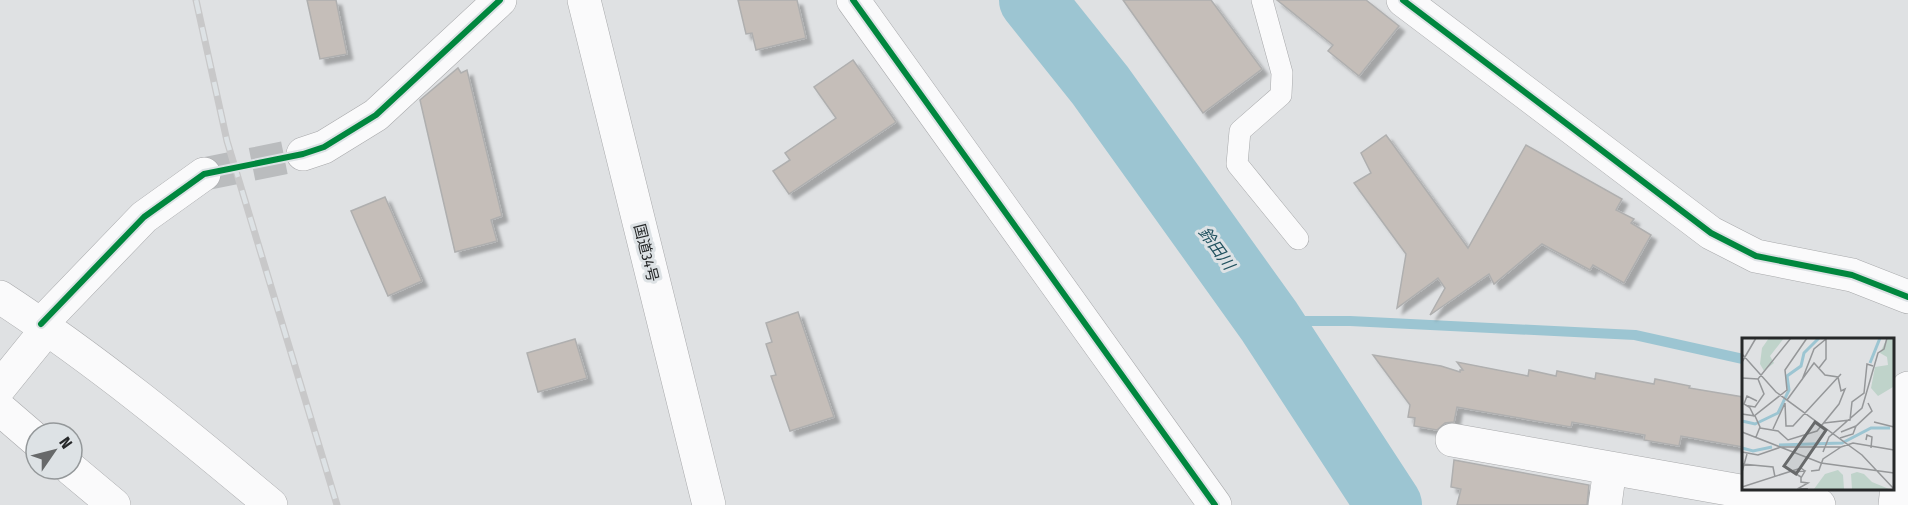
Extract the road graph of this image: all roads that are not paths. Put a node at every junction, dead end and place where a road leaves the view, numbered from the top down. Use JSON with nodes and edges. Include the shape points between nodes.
{"nodes":[{"id":1,"x":500,"y":0,"type":"edge"},
{"id":2,"x":584,"y":0,"type":"edge"},
{"id":3,"x":853,"y":0,"type":"edge"},
{"id":4,"x":1262,"y":0,"type":"edge"},
{"id":5,"x":1403,"y":0,"type":"edge"},
{"id":6,"x":303,"y":154,"type":"tunnel mouth"},
{"id":7,"x":204,"y":174,"type":"tunnel mouth"},
{"id":8,"x":1298,"y":239,"type":"dead end"},
{"id":9,"x":0,"y":297,"type":"edge"},
{"id":10,"x":1908,"y":297,"type":"edge"},
{"id":11,"x":44,"y":326,"type":"junction"},
{"id":12,"x":0,"y":387,"type":"edge"},
{"id":13,"x":1908,"y":388,"type":"edge"},
{"id":14,"x":0,"y":409,"type":"edge"},
{"id":15,"x":24,"y":430,"type":"edge"},
{"id":16,"x":1452,"y":440,"type":"dead end"},
{"id":17,"x":1610,"y":468,"type":"junction"},
{"id":18,"x":84,"y":480,"type":"edge"},
{"id":19,"x":114,"y":505,"type":"edge"},
{"id":20,"x":271,"y":505,"type":"edge"},
{"id":21,"x":708,"y":505,"type":"edge"},
{"id":22,"x":1215,"y":505,"type":"edge"},
{"id":23,"x":1605,"y":505,"type":"edge"},
{"id":24,"x":1819,"y":505,"type":"edge"},
{"id":25,"x":1895,"y":505,"type":"edge"}],
"edges":[{"from":1,"to":6,"type":"main road","via":[[376,115],[324,147]]},
{"from":2,"to":21,"type":"main road","name":"国道34号"},
{"from":3,"to":22,"type":"main road"},
{"from":4,"to":8,"type":"lane","via":[[1282,73],[1281,95],[1240,131],[1237,164]]},
{"from":5,"to":10,"type":"main road","via":[[1711,233],[1756,256],[1852,275]]},
{"from":7,"to":11,"type":"main road","via":[[144,217]]},
{"from":9,"to":11,"type":"main road"},
{"from":11,"to":12,"type":"main road"},
{"from":11,"to":20,"type":"main road"},
{"from":13,"to":25,"type":"main road"},
{"from":14,"to":15,"type":"main road"},
{"from":16,"to":17,"type":"main road"},
{"from":17,"to":23,"type":"main road"},
{"from":17,"to":24,"type":"main road"},
{"from":18,"to":19,"type":"main road"}]}
